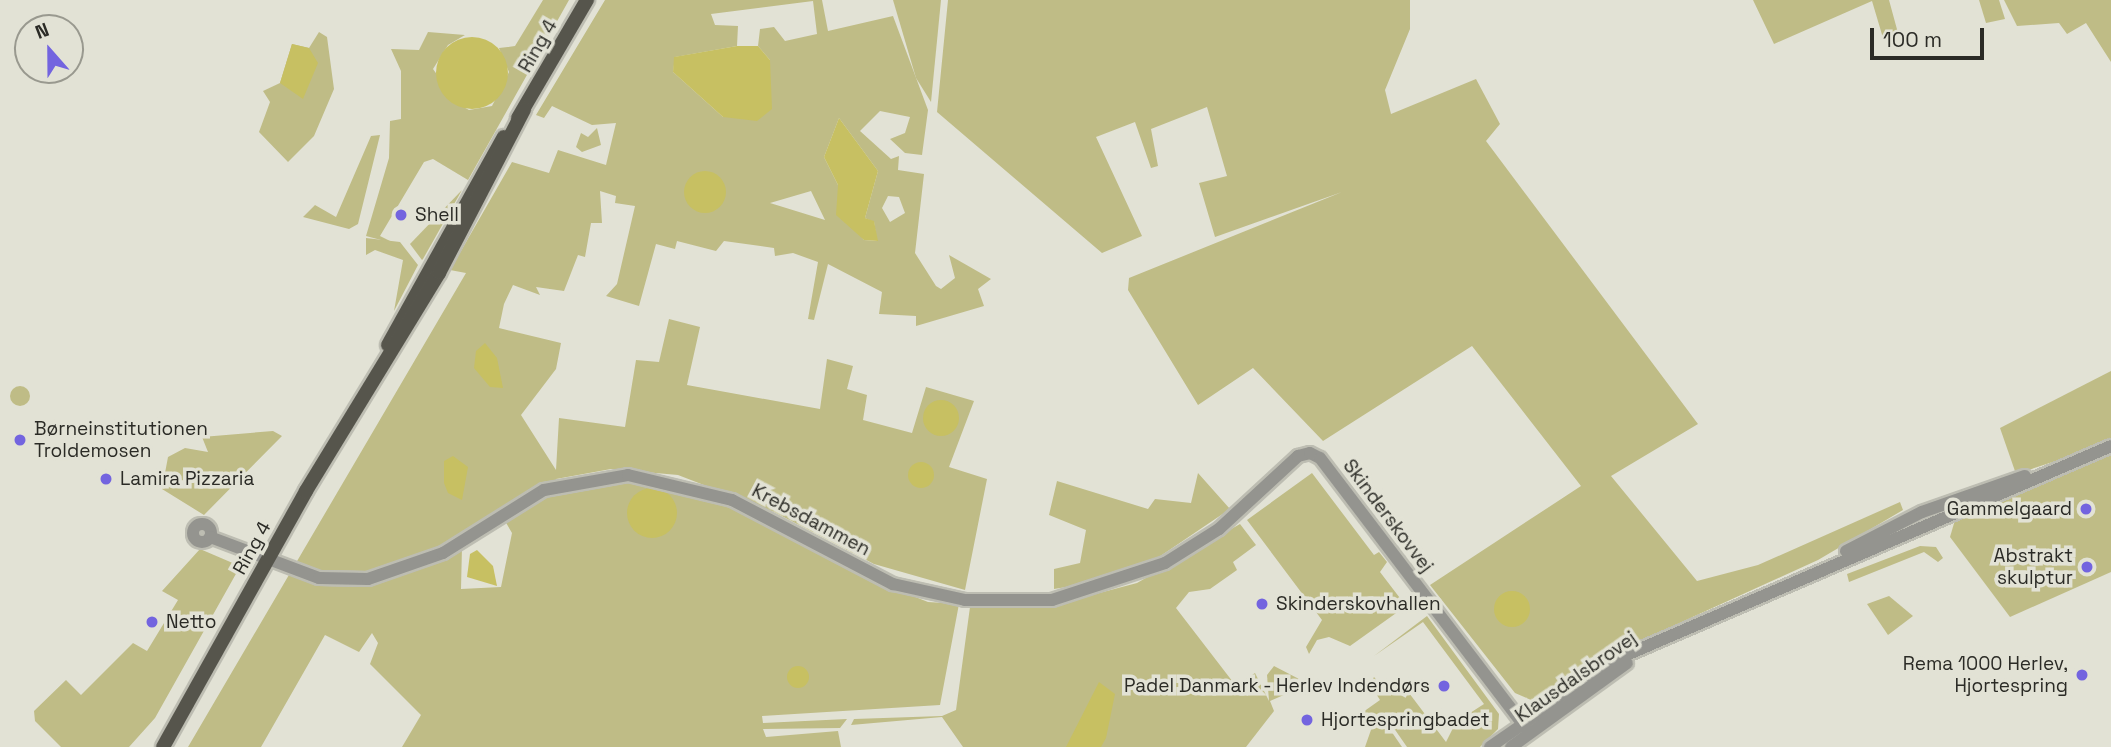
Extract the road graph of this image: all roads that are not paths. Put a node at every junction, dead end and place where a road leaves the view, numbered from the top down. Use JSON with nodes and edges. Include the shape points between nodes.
{"nodes":[{"id":1,"x":587,"y":0,"type":"edge"},
{"id":2,"x":2111,"y":446,"type":"edge"},
{"id":3,"x":1283,"y":469,"type":"joint"},
{"id":4,"x":210,"y":537,"type":"dead end"},
{"id":5,"x":267,"y":561,"type":"junction"},
{"id":6,"x":1665,"y":640,"type":"junction"},
{"id":7,"x":1520,"y":721,"type":"junction"},
{"id":8,"x":1529,"y":732,"type":"junction"},
{"id":9,"x":163,"y":747,"type":"edge"},
{"id":10,"x":1490,"y":747,"type":"edge"},
{"id":11,"x":1511,"y":747,"type":"edge"}],
"edges":[{"from":1,"to":5,"type":"main road","name":"Ring 4","via":[[423,275],[378,369]]},
{"from":2,"to":6,"type":"street","name":"Klausdalsbrovej","via":[[1922,512],[1812,571]]},
{"from":3,"to":5,"type":"street","name":"Krebsdammen","via":[[1219,528],[1165,563],[1052,600],[965,600],[893,584],[732,500],[628,475],[544,490],[443,553],[394,573],[319,578]]},
{"from":3,"to":7,"type":"street","name":"Skinderskovvej","via":[[1304,454],[1320,458]]},
{"from":4,"to":5,"type":"street","name":"Krebsdammen"},
{"from":5,"to":9,"type":"main road","name":"Ring 4"},
{"from":6,"to":7,"type":"street","name":"Klausdalsbrovej","via":[[1588,674]]},
{"from":6,"to":8,"type":"street","name":"Klausdalsbrovej"},
{"from":7,"to":8,"type":"street","name":"Skinderskovvej"},
{"from":7,"to":10,"type":"street","name":"Klausdalsbrovej"},
{"from":8,"to":11,"type":"street","name":"Klausdalsbrovej"}]}
